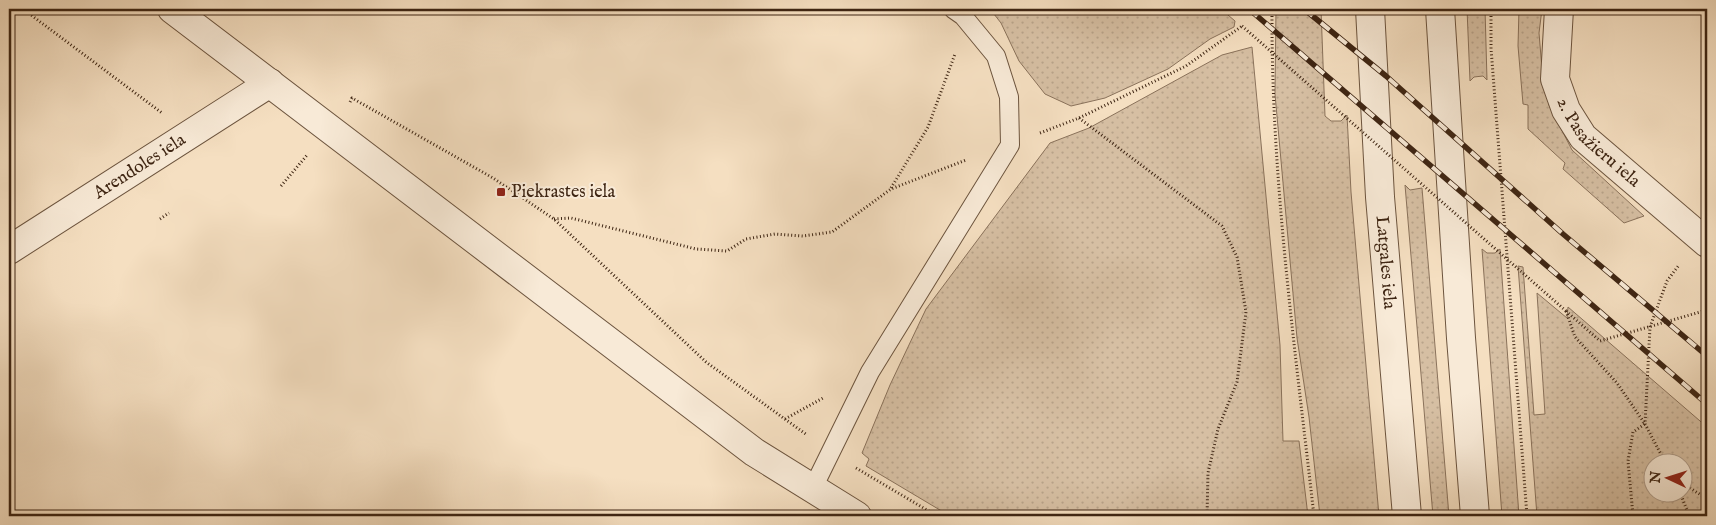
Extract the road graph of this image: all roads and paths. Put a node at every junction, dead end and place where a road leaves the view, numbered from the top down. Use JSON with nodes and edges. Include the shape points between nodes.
{"nodes":[{"id":1,"x":23,"y":9,"type":"edge"},
{"id":2,"x":172,"y":9,"type":"edge"},
{"id":3,"x":1272,"y":9,"type":"edge"},
{"id":4,"x":1370,"y":9,"type":"edge"},
{"id":5,"x":1440,"y":9,"type":"edge"},
{"id":6,"x":1491,"y":9,"type":"edge"},
{"id":7,"x":1559,"y":9,"type":"edge"},
{"id":8,"x":958,"y":12,"type":"edge"},
{"id":9,"x":270,"y":83,"type":"junction"},
{"id":10,"x":345,"y":108,"type":"dead end"},
{"id":11,"x":169,"y":118,"type":"dead end"},
{"id":12,"x":1079,"y":118,"type":"junction"},
{"id":13,"x":1010,"y":145,"type":"junction"},
{"id":14,"x":312,"y":150,"type":"dead end"},
{"id":15,"x":281,"y":186,"type":"dead end"},
{"id":16,"x":891,"y":188,"type":"junction"},
{"id":17,"x":168,"y":213,"type":"dead end"},
{"id":18,"x":160,"y":219,"type":"dead end"},
{"id":19,"x":554,"y":219,"type":"junction"},
{"id":20,"x":1703,"y":240,"type":"edge"},
{"id":21,"x":9,"y":250,"type":"edge"},
{"id":22,"x":1707,"y":310,"type":"edge"},
{"id":23,"x":1566,"y":311,"type":"junction"},
{"id":24,"x":1650,"y":327,"type":"junction"},
{"id":25,"x":1645,"y":424,"type":"junction"},
{"id":26,"x":831,"y":452,"type":"junction"},
{"id":27,"x":1660,"y":452,"type":"edge"},
{"id":28,"x":1694,"y":491,"type":"edge"},
{"id":29,"x":1707,"y":499,"type":"edge"},
{"id":30,"x":817,"y":501,"type":"edge"},
{"id":31,"x":1684,"y":502,"type":"edge"},
{"id":32,"x":857,"y":516,"type":"edge"},
{"id":33,"x":937,"y":516,"type":"edge"},
{"id":34,"x":1207,"y":516,"type":"edge"},
{"id":35,"x":1314,"y":516,"type":"edge"},
{"id":36,"x":1407,"y":516,"type":"edge"},
{"id":37,"x":1475,"y":516,"type":"edge"},
{"id":38,"x":1527,"y":516,"type":"edge"},
{"id":39,"x":1633,"y":516,"type":"edge"},
{"id":40,"x":1689,"y":516,"type":"edge"}],
"edges":[{"from":1,"to":11,"type":"path"},
{"from":2,"to":9,"type":"street"},
{"from":3,"to":35,"type":"path","via":[[1272,84],[1286,253]]},
{"from":4,"to":36,"type":"street","name":"Latgales iela","via":[[1379,178]]},
{"from":5,"to":37,"type":"street"},
{"from":6,"to":38,"type":"path","via":[[1491,58]]},
{"from":7,"to":20,"type":"street","name":"2. Pasažieru iela","via":[[1555,79],[1566,110],[1583,137]]},
{"from":8,"to":13,"type":"lane","via":[[996,56],[1009,97]]},
{"from":8,"to":16,"type":"path","via":[[954,56],[928,127]]},
{"from":9,"to":21,"type":"street","name":"Arendoles iela"},
{"from":9,"to":30,"type":"street"},
{"from":10,"to":19,"type":"path","via":[[352,98],[493,178]]},
{"from":12,"to":13,"type":"path"},
{"from":12,"to":23,"type":"path","bridge":true,"via":[[1186,66],[1242,26]]},
{"from":12,"to":34,"type":"path","via":[[1222,226],[1237,257],[1246,312],[1237,382],[1218,429],[1208,473]]},
{"from":13,"to":16,"type":"path"},
{"from":13,"to":26,"type":"lane","via":[[870,372]]},
{"from":14,"to":15,"type":"path"},
{"from":16,"to":19,"type":"path","via":[[832,232],[803,236],[775,234],[746,239],[727,251],[696,249],[571,218]]},
{"from":17,"to":18,"type":"path"},
{"from":19,"to":26,"type":"path","via":[[706,362]]},
{"from":20,"to":24,"type":"path","via":[[1667,281]]},
{"from":22,"to":24,"type":"path"},
{"from":23,"to":24,"type":"path","via":[[1600,341]]},
{"from":23,"to":25,"type":"path","via":[[1575,337],[1617,383]]},
{"from":24,"to":25,"type":"path"},
{"from":25,"to":27,"type":"path"},
{"from":25,"to":39,"type":"path","via":[[1633,432],[1628,461]]},
{"from":26,"to":30,"type":"lane"},
{"from":26,"to":33,"type":"path"},
{"from":28,"to":29,"type":"path"},
{"from":30,"to":32,"type":"street"},
{"from":31,"to":40,"type":"path"}]}
